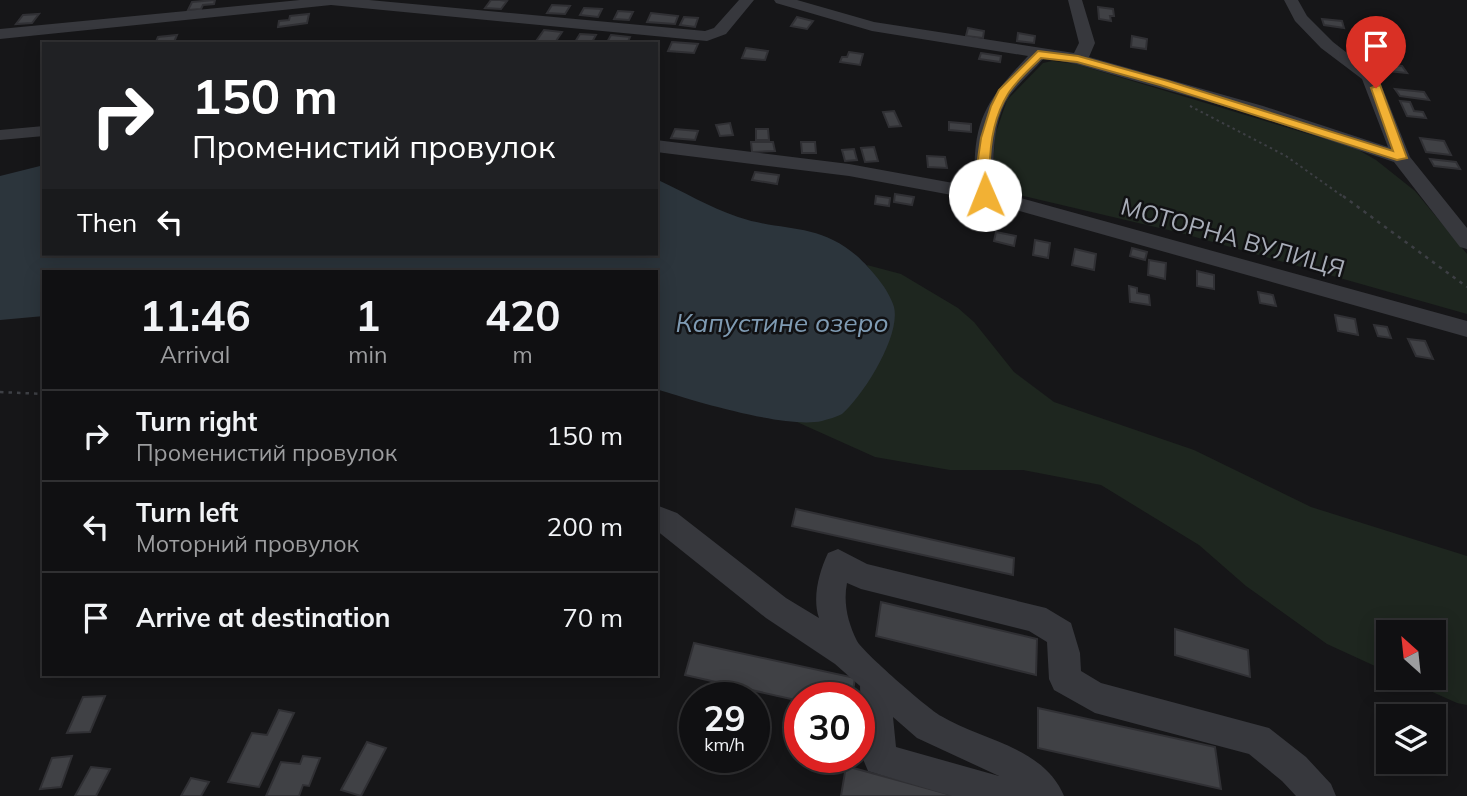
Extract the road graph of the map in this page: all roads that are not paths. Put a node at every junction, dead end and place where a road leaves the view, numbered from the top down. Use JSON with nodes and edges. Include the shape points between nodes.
{"nodes":[{"id":1,"x":747,"y":0,"type":"edge"},
{"id":2,"x":781,"y":0,"type":"edge"},
{"id":3,"x":1075,"y":0,"type":"edge"},
{"id":4,"x":1291,"y":0,"type":"edge"},
{"id":5,"x":351,"y":1,"type":"edge"},
{"id":6,"x":0,"y":34,"type":"edge"},
{"id":7,"x":1038,"y":55,"type":"junction"},
{"id":8,"x":1078,"y":59,"type":"junction"},
{"id":9,"x":42,"y":131,"type":"edge"},
{"id":10,"x":0,"y":135,"type":"edge"},
{"id":11,"x":658,"y":146,"type":"edge"},
{"id":12,"x":1401,"y":158,"type":"junction"},
{"id":13,"x":985,"y":195,"type":"junction"},
{"id":14,"x":1467,"y":242,"type":"edge"},
{"id":15,"x":1467,"y":329,"type":"edge"},
{"id":16,"x":658,"y":518,"type":"edge"},
{"id":17,"x":846,"y":653,"type":"junction"},
{"id":18,"x":874,"y":679,"type":"junction"},
{"id":19,"x":1022,"y":796,"type":"edge"},
{"id":20,"x":1046,"y":796,"type":"edge"},
{"id":21,"x":1320,"y":796,"type":"edge"}],
"edges":[{"from":1,"to":5,"type":"street","via":[[720,31],[708,36]]},
{"from":2,"to":7,"type":"street","via":[[872,26]]},
{"from":3,"to":8,"type":"street","via":[[1087,43]]},
{"from":4,"to":12,"type":"street","via":[[1300,18],[1327,45],[1370,77]]},
{"from":5,"to":6,"type":"street"},
{"from":7,"to":8,"type":"street"},
{"from":7,"to":13,"type":"street","via":[[996,106],[986,138]]},
{"from":8,"to":12,"type":"street"},
{"from":9,"to":10,"type":"street"},
{"from":11,"to":13,"type":"street","name":"МОТОРНА ВУЛИЦЯ","via":[[849,170]]},
{"from":12,"to":14,"type":"street"},
{"from":13,"to":15,"type":"street","name":"МОТОРНА ВУЛИЦЯ"},
{"from":16,"to":17,"type":"street","via":[[776,608]]},
{"from":17,"to":18,"type":"street"},
{"from":17,"to":21,"type":"street","via":[[831,611],[838,562],[861,576],[1035,618],[1060,633],[1065,679],[1095,697],[1256,740]]},
{"from":18,"to":19,"type":"street","via":[[880,759]]},
{"from":18,"to":20,"type":"street","via":[[928,727],[1009,762]]}]}
